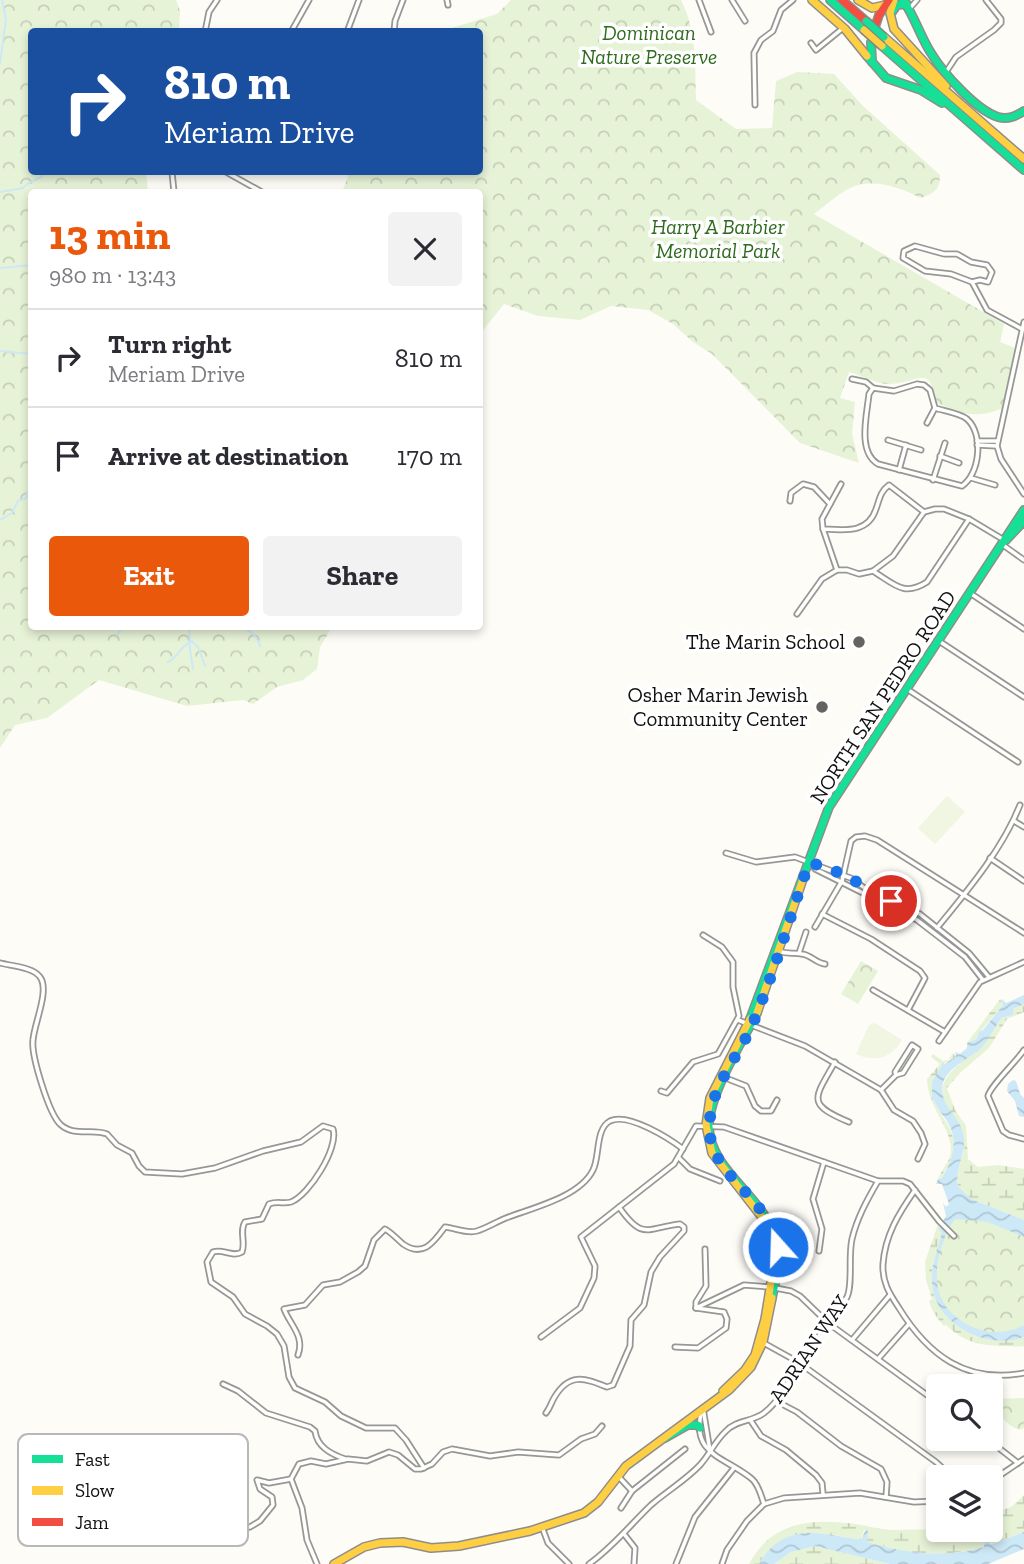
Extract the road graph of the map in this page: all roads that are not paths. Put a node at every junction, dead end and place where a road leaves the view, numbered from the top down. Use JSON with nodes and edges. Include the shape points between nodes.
{"nodes":[{"id":1,"x":217,"y":0,"type":"edge"},
{"id":2,"x":309,"y":0,"type":"edge"},
{"id":3,"x":359,"y":0,"type":"edge"},
{"id":4,"x":403,"y":0,"type":"edge"},
{"id":5,"x":699,"y":0,"type":"edge"},
{"id":6,"x":732,"y":0,"type":"edge"},
{"id":7,"x":793,"y":0,"type":"edge"},
{"id":8,"x":812,"y":0,"type":"edge"},
{"id":9,"x":830,"y":0,"type":"edge"},
{"id":10,"x":842,"y":0,"type":"edge"},
{"id":11,"x":858,"y":0,"type":"edge"},
{"id":12,"x":917,"y":0,"type":"edge"},
{"id":13,"x":986,"y":0,"type":"edge"},
{"id":14,"x":889,"y":1,"type":"edge"},
{"id":15,"x":907,"y":4,"type":"edge"},
{"id":16,"x":890,"y":16,"type":"junction"},
{"id":17,"x":746,"y":21,"type":"dead end"},
{"id":18,"x":206,"y":28,"type":"edge"},
{"id":19,"x":293,"y":28,"type":"edge"},
{"id":20,"x":348,"y":28,"type":"edge"},
{"id":21,"x":394,"y":28,"type":"edge"},
{"id":22,"x":843,"y":28,"type":"junction"},
{"id":23,"x":711,"y":32,"type":"dead end"},
{"id":24,"x":855,"y":41,"type":"junction"},
{"id":25,"x":871,"y":42,"type":"junction"},
{"id":26,"x":811,"y":43,"type":"dead end"},
{"id":27,"x":874,"y":66,"type":"junction"},
{"id":28,"x":946,"y":73,"type":"junction"},
{"id":29,"x":755,"y":105,"type":"dead end"},
{"id":30,"x":962,"y":105,"type":"junction"},
{"id":31,"x":1024,"y":111,"type":"edge"},
{"id":32,"x":961,"y":115,"type":"junction"},
{"id":33,"x":1024,"y":159,"type":"edge"},
{"id":34,"x":1024,"y":170,"type":"edge"},
{"id":35,"x":231,"y":175,"type":"edge"},
{"id":36,"x":257,"y":189,"type":"edge"},
{"id":37,"x":972,"y":282,"type":"junction"},
{"id":38,"x":1024,"y":322,"type":"edge"},
{"id":39,"x":1023,"y":329,"type":"edge"},
{"id":40,"x":852,"y":379,"type":"dead end"},
{"id":41,"x":873,"y":388,"type":"junction"},
{"id":42,"x":935,"y":408,"type":"junction"},
{"id":43,"x":927,"y":423,"type":"dead end"},
{"id":44,"x":888,"y":440,"type":"dead end"},
{"id":45,"x":945,"y":443,"type":"dead end"},
{"id":46,"x":977,"y":443,"type":"junction"},
{"id":47,"x":997,"y":444,"type":"junction"},
{"id":48,"x":906,"y":445,"type":"junction"},
{"id":49,"x":921,"y":450,"type":"dead end"},
{"id":50,"x":940,"y":456,"type":"junction"},
{"id":51,"x":959,"y":463,"type":"dead end"},
{"id":52,"x":899,"y":470,"type":"junction"},
{"id":53,"x":971,"y":478,"type":"junction"},
{"id":54,"x":933,"y":480,"type":"junction"},
{"id":55,"x":841,"y":484,"type":"dead end"},
{"id":56,"x":995,"y":485,"type":"dead end"},
{"id":57,"x":1024,"y":494,"type":"edge"},
{"id":58,"x":790,"y":502,"type":"dead end"},
{"id":59,"x":830,"y":504,"type":"junction"},
{"id":60,"x":1024,"y":510,"type":"edge"},
{"id":61,"x":925,"y":512,"type":"junction"},
{"id":62,"x":969,"y":519,"type":"junction"},
{"id":63,"x":1024,"y":521,"type":"edge"},
{"id":64,"x":822,"y":528,"type":"junction"},
{"id":65,"x":1004,"y":543,"type":"junction"},
{"id":66,"x":1024,"y":560,"type":"edge"},
{"id":67,"x":836,"y":570,"type":"junction"},
{"id":68,"x":873,"y":571,"type":"junction"},
{"id":69,"x":970,"y":593,"type":"junction"},
{"id":70,"x":797,"y":614,"type":"dead end"},
{"id":71,"x":1024,"y":629,"type":"edge"},
{"id":72,"x":939,"y":641,"type":"junction"},
{"id":73,"x":907,"y":689,"type":"junction"},
{"id":74,"x":1024,"y":697,"type":"edge"},
{"id":75,"x":1018,"y":762,"type":"dead end"},
{"id":76,"x":1020,"y":806,"type":"dead end"},
{"id":77,"x":1014,"y":821,"type":"junction"},
{"id":78,"x":1024,"y":827,"type":"edge"},
{"id":79,"x":726,"y":853,"type":"dead end"},
{"id":80,"x":990,"y":858,"type":"junction"},
{"id":81,"x":809,"y":863,"type":"junction"},
{"id":82,"x":844,"y":875,"type":"junction"},
{"id":83,"x":842,"y":881,"type":"junction"},
{"id":84,"x":1024,"y":881,"type":"edge"},
{"id":85,"x":965,"y":895,"type":"junction"},
{"id":86,"x":822,"y":914,"type":"junction"},
{"id":87,"x":815,"y":927,"type":"dead end"},
{"id":88,"x":936,"y":930,"type":"junction"},
{"id":89,"x":806,"y":932,"type":"dead end"},
{"id":90,"x":1024,"y":933,"type":"edge"},
{"id":91,"x":702,"y":935,"type":"dead end"},
{"id":92,"x":778,"y":951,"type":"junction"},
{"id":93,"x":799,"y":953,"type":"junction"},
{"id":94,"x":1024,"y":962,"type":"edge"},
{"id":95,"x":0,"y":963,"type":"edge"},
{"id":96,"x":825,"y":964,"type":"dead end"},
{"id":97,"x":989,"y":977,"type":"junction"},
{"id":98,"x":983,"y":980,"type":"junction"},
{"id":99,"x":873,"y":990,"type":"dead end"},
{"id":100,"x":908,"y":1010,"type":"junction"},
{"id":101,"x":738,"y":1020,"type":"junction"},
{"id":102,"x":750,"y":1025,"type":"junction"},
{"id":103,"x":945,"y":1032,"type":"junction"},
{"id":104,"x":939,"y":1041,"type":"dead end"},
{"id":105,"x":1024,"y":1050,"type":"edge"},
{"id":106,"x":835,"y":1062,"type":"junction"},
{"id":107,"x":897,"y":1075,"type":"junction"},
{"id":108,"x":723,"y":1077,"type":"junction"},
{"id":109,"x":881,"y":1090,"type":"junction"},
{"id":110,"x":661,"y":1091,"type":"dead end"},
{"id":111,"x":777,"y":1100,"type":"dead end"},
{"id":112,"x":849,"y":1122,"type":"dead end"},
{"id":113,"x":708,"y":1125,"type":"junction"},
{"id":114,"x":1024,"y":1139,"type":"edge"},
{"id":115,"x":683,"y":1149,"type":"junction"},
{"id":116,"x":679,"y":1158,"type":"junction"},
{"id":117,"x":918,"y":1159,"type":"dead end"},
{"id":118,"x":824,"y":1162,"type":"junction"},
{"id":119,"x":720,"y":1181,"type":"dead end"},
{"id":120,"x":877,"y":1181,"type":"junction"},
{"id":121,"x":915,"y":1190,"type":"junction"},
{"id":122,"x":619,"y":1208,"type":"junction"},
{"id":123,"x":954,"y":1236,"type":"dead end"},
{"id":124,"x":705,"y":1249,"type":"dead end"},
{"id":125,"x":819,"y":1251,"type":"dead end"},
{"id":126,"x":772,"y":1287,"type":"junction"},
{"id":127,"x":890,"y":1295,"type":"junction"},
{"id":128,"x":696,"y":1308,"type":"junction"},
{"id":129,"x":825,"y":1320,"type":"junction"},
{"id":130,"x":909,"y":1324,"type":"junction"},
{"id":131,"x":541,"y":1337,"type":"dead end"},
{"id":132,"x":852,"y":1340,"type":"junction"},
{"id":133,"x":761,"y":1342,"type":"junction"},
{"id":134,"x":675,"y":1347,"type":"dead end"},
{"id":135,"x":298,"y":1355,"type":"dead end"},
{"id":136,"x":878,"y":1359,"type":"junction"},
{"id":137,"x":798,"y":1362,"type":"junction"},
{"id":138,"x":1024,"y":1373,"type":"edge"},
{"id":139,"x":223,"y":1384,"type":"dead end"},
{"id":140,"x":926,"y":1394,"type":"edge"},
{"id":141,"x":776,"y":1401,"type":"junction"},
{"id":142,"x":703,"y":1408,"type":"junction"},
{"id":143,"x":546,"y":1413,"type":"dead end"},
{"id":144,"x":751,"y":1421,"type":"junction"},
{"id":145,"x":601,"y":1426,"type":"dead end"},
{"id":146,"x":700,"y":1428,"type":"junction"},
{"id":147,"x":661,"y":1440,"type":"junction"},
{"id":148,"x":685,"y":1450,"type":"dead end"},
{"id":149,"x":710,"y":1451,"type":"junction"},
{"id":150,"x":1002,"y":1451,"type":"edge"},
{"id":151,"x":1024,"y":1459,"type":"edge"},
{"id":152,"x":345,"y":1460,"type":"junction"},
{"id":153,"x":1018,"y":1464,"type":"junction"},
{"id":154,"x":939,"y":1465,"type":"edge"},
{"id":155,"x":425,"y":1468,"type":"junction"},
{"id":156,"x":734,"y":1468,"type":"junction"},
{"id":157,"x":1003,"y":1474,"type":"edge"},
{"id":158,"x":617,"y":1475,"type":"junction"},
{"id":159,"x":291,"y":1479,"type":"junction"},
{"id":160,"x":632,"y":1491,"type":"junction"},
{"id":161,"x":823,"y":1494,"type":"junction"},
{"id":162,"x":886,"y":1497,"type":"junction"},
{"id":163,"x":926,"y":1502,"type":"edge"},
{"id":164,"x":764,"y":1504,"type":"junction"},
{"id":165,"x":621,"y":1508,"type":"dead end"},
{"id":166,"x":250,"y":1527,"type":"dead end"},
{"id":167,"x":542,"y":1527,"type":"junction"},
{"id":168,"x":624,"y":1534,"type":"junction"},
{"id":169,"x":339,"y":1563,"type":"edge"},
{"id":170,"x":317,"y":1564,"type":"edge"},
{"id":171,"x":569,"y":1564,"type":"edge"},
{"id":172,"x":589,"y":1564,"type":"edge"},
{"id":173,"x":634,"y":1564,"type":"edge"},
{"id":174,"x":676,"y":1564,"type":"edge"},
{"id":175,"x":722,"y":1564,"type":"edge"}],
"edges":[{"from":1,"to":18,"type":"street"},
{"from":2,"to":19,"type":"street"},
{"from":3,"to":20,"type":"street"},
{"from":4,"to":21,"type":"street"},
{"from":5,"to":23,"type":"street"},
{"from":6,"to":17,"type":"street"},
{"from":7,"to":29,"type":"street","via":[[781,10],[773,32],[761,40],[754,53]]},
{"from":8,"to":22,"type":"main road"},
{"from":9,"to":32,"type":"main road","bridge":true},
{"from":10,"to":30,"type":"main road","bridge":true},
{"from":11,"to":14,"type":"main road","via":[[872,8]]},
{"from":12,"to":15,"type":"street"},
{"from":13,"to":28,"type":"street","via":[[1001,23],[956,57]]},
{"from":14,"to":16,"type":"main road"},
{"from":14,"to":25,"type":"main road","via":[[877,19]]},
{"from":15,"to":16,"type":"main road","via":[[896,6]]},
{"from":15,"to":28,"type":"main road","via":[[933,58]]},
{"from":16,"to":30,"type":"main road","via":[[897,33]]},
{"from":22,"to":24,"type":"main road"},
{"from":22,"to":26,"type":"street","via":[[816,50]]},
{"from":24,"to":25,"type":"main road","via":[[866,47]]},
{"from":24,"to":27,"type":"main road"},
{"from":25,"to":27,"type":"main road"},
{"from":27,"to":32,"type":"main road","via":[[886,78],[921,90]]},
{"from":28,"to":31,"type":"main road","via":[[996,116],[1012,118]]},
{"from":30,"to":33,"type":"main road"},
{"from":32,"to":34,"type":"main road"},
{"from":35,"to":36,"type":"street"},
{"from":37,"to":37,"type":"street","via":[[925,271],[902,253],[922,247],[957,254],[990,268],[988,282]]},
{"from":37,"to":39,"type":"street","via":[[986,310]]},
{"from":38,"to":39,"type":"street"},
{"from":39,"to":47,"type":"street"},
{"from":40,"to":41,"type":"street"},
{"from":41,"to":42,"type":"street","via":[[894,391],[924,385]]},
{"from":41,"to":52,"type":"street","via":[[864,435],[870,457]]},
{"from":42,"to":43,"type":"street"},
{"from":42,"to":46,"type":"street","via":[[966,418]]},
{"from":44,"to":48,"type":"street"},
{"from":45,"to":50,"type":"street"},
{"from":46,"to":47,"type":"street"},
{"from":46,"to":53,"type":"street"},
{"from":47,"to":57,"type":"street"},
{"from":48,"to":49,"type":"street"},
{"from":48,"to":52,"type":"street"},
{"from":50,"to":51,"type":"street"},
{"from":50,"to":54,"type":"street"},
{"from":52,"to":54,"type":"street"},
{"from":53,"to":54,"type":"street","via":[[962,486]]},
{"from":53,"to":56,"type":"street"},
{"from":55,"to":59,"type":"street"},
{"from":58,"to":59,"type":"street","via":[[791,493],[803,484],[814,487]]},
{"from":59,"to":64,"type":"street"},
{"from":60,"to":65,"type":"main road","name":"NORTH SAN PEDRO ROAD"},
{"from":61,"to":62,"type":"street","via":[[944,509]]},
{"from":61,"to":64,"type":"street","via":[[889,485],[881,491],[867,524],[853,530]]},
{"from":61,"to":68,"type":"street","via":[[893,556]]},
{"from":62,"to":65,"type":"street"},
{"from":62,"to":68,"type":"street","via":[[927,582],[917,588],[900,588]]},
{"from":63,"to":65,"type":"main road","name":"NORTH SAN PEDRO ROAD"},
{"from":64,"to":67,"type":"street"},
{"from":65,"to":66,"type":"street"},
{"from":65,"to":69,"type":"main road","name":"NORTH SAN PEDRO ROAD"},
{"from":67,"to":68,"type":"street"},
{"from":67,"to":70,"type":"street","via":[[822,579]]},
{"from":69,"to":71,"type":"street"},
{"from":69,"to":72,"type":"main road","name":"NORTH SAN PEDRO ROAD"},
{"from":72,"to":73,"type":"main road","name":"NORTH SAN PEDRO ROAD"},
{"from":72,"to":74,"type":"street"},
{"from":73,"to":75,"type":"street"},
{"from":73,"to":81,"type":"main road","name":"NORTH SAN PEDRO ROAD","via":[[829,807]]},
{"from":76,"to":77,"type":"street"},
{"from":77,"to":78,"type":"street"},
{"from":77,"to":80,"type":"street"},
{"from":79,"to":81,"type":"street","via":[[748,862],[795,857]]},
{"from":80,"to":84,"type":"street"},
{"from":80,"to":85,"type":"street"},
{"from":81,"to":82,"type":"street"},
{"from":81,"to":83,"type":"street"},
{"from":81,"to":92,"type":"main road","name":"NORTH SAN PEDRO ROAD"},
{"from":82,"to":83,"type":"street"},
{"from":82,"to":85,"type":"street","via":[[849,847],[856,837],[865,836]]},
{"from":82,"to":88,"type":"street","via":[[910,909]]},
{"from":83,"to":86,"type":"street"},
{"from":83,"to":88,"type":"street"},
{"from":85,"to":88,"type":"street"},
{"from":85,"to":90,"type":"street"},
{"from":86,"to":87,"type":"street"},
{"from":86,"to":100,"type":"street","via":[[920,971],[925,978],[923,986]]},
{"from":88,"to":97,"type":"street","via":[[969,953]]},
{"from":88,"to":98,"type":"street"},
{"from":89,"to":93,"type":"street"},
{"from":91,"to":101,"type":"street","via":[[722,947],[733,962]]},
{"from":92,"to":93,"type":"street"},
{"from":92,"to":102,"type":"main road","name":"NORTH SAN PEDRO ROAD"},
{"from":93,"to":96,"type":"street"},
{"from":94,"to":97,"type":"street"},
{"from":95,"to":155,"type":"street","via":[[34,972],[42,981],[43,998],[32,1047],[58,1122],[73,1131],[107,1134],[132,1153],[145,1172],[182,1174],[215,1168],[301,1142],[323,1126],[333,1129],[328,1156],[312,1185],[292,1201],[269,1204],[262,1219],[245,1222],[242,1252],[213,1252],[207,1262],[209,1278],[246,1314],[276,1334],[295,1388],[366,1428],[395,1428]]},
{"from":97,"to":98,"type":"street"},
{"from":98,"to":103,"type":"street"},
{"from":99,"to":100,"type":"street"},
{"from":100,"to":103,"type":"street"},
{"from":101,"to":102,"type":"street"},
{"from":101,"to":110,"type":"street","via":[[718,1054],[695,1061],[673,1088]]},
{"from":102,"to":106,"type":"street"},
{"from":102,"to":108,"type":"main road","name":"NORTH SAN PEDRO ROAD"},
{"from":103,"to":104,"type":"street"},
{"from":105,"to":114,"type":"street","via":[[988,1096],[1003,1131]]},
{"from":106,"to":109,"type":"street"},
{"from":106,"to":112,"type":"street","via":[[818,1104]]},
{"from":107,"to":107,"type":"street","via":[[918,1049],[912,1045],[895,1072]]},
{"from":107,"to":109,"type":"street"},
{"from":108,"to":111,"type":"street","via":[[748,1088],[761,1111],[771,1111]]},
{"from":108,"to":113,"type":"main road","name":"NORTH SAN PEDRO ROAD","via":[[710,1098]]},
{"from":109,"to":117,"type":"street","via":[[894,1110],[913,1121],[922,1133],[925,1144]]},
{"from":113,"to":115,"type":"street","via":[[696,1126]]},
{"from":113,"to":118,"type":"street"},
{"from":113,"to":126,"type":"main road","name":"NORTH SAN PEDRO ROAD","via":[[709,1146],[717,1161],[770,1229],[775,1248]]},
{"from":115,"to":116,"type":"street"},
{"from":115,"to":135,"type":"street","via":[[643,1125],[612,1120],[602,1132],[595,1167],[587,1180],[535,1210],[474,1232],[445,1227],[421,1250],[403,1244],[385,1229],[358,1272],[323,1285],[305,1304],[284,1309],[299,1336]]},
{"from":116,"to":119,"type":"street","via":[[690,1169]]},
{"from":116,"to":122,"type":"street"},
{"from":118,"to":120,"type":"street"},
{"from":118,"to":125,"type":"street","via":[[813,1199],[822,1228]]},
{"from":120,"to":121,"type":"street","via":[[903,1181]]},
{"from":120,"to":129,"type":"street","name":"ADRIAN WAY","via":[[852,1240],[849,1295]]},
{"from":121,"to":123,"type":"street"},
{"from":121,"to":127,"type":"street","via":[[898,1214],[885,1249],[884,1282]]},
{"from":122,"to":131,"type":"street","via":[[581,1237],[596,1269],[586,1298],[574,1314]]},
{"from":122,"to":143,"type":"street","via":[[632,1224],[646,1231],[680,1224],[684,1231],[651,1272],[644,1305],[631,1320],[630,1346],[613,1385],[585,1378],[572,1380],[560,1389]]},
{"from":124,"to":128,"type":"street","via":[[706,1286]]},
{"from":126,"to":128,"type":"street","via":[[737,1286]]},
{"from":126,"to":129,"type":"street","via":[[792,1291]]},
{"from":126,"to":133,"type":"main road","name":"NORTH SAN PEDRO ROAD"},
{"from":127,"to":130,"type":"street"},
{"from":127,"to":132,"type":"street"},
{"from":128,"to":134,"type":"street","via":[[724,1312],[726,1328],[698,1348]]},
{"from":129,"to":132,"type":"street"},
{"from":129,"to":137,"type":"street","name":"ADRIAN WAY"},
{"from":130,"to":136,"type":"street"},
{"from":130,"to":138,"type":"street","via":[[935,1352],[968,1370],[995,1375]]},
{"from":132,"to":136,"type":"street"},
{"from":133,"to":137,"type":"street"},
{"from":133,"to":142,"type":"main road","name":"NORTH SAN PEDRO ROAD","via":[[748,1365]]},
{"from":136,"to":140,"type":"street"},
{"from":137,"to":141,"type":"street","name":"ADRIAN WAY"},
{"from":137,"to":154,"type":"street"},
{"from":139,"to":152,"type":"street","via":[[267,1413],[310,1427],[321,1446]]},
{"from":141,"to":144,"type":"street","name":"ADRIAN WAY"},
{"from":141,"to":162,"type":"street","via":[[881,1469],[887,1482]]},
{"from":142,"to":146,"type":"street"},
{"from":142,"to":147,"type":"main road","name":"NORTH SAN PEDRO ROAD"},
{"from":142,"to":149,"type":"street"},
{"from":144,"to":149,"type":"street","name":"ADRIAN WAY","via":[[728,1428]]},
{"from":144,"to":161,"type":"street","via":[[761,1436],[816,1475]]},
{"from":145,"to":155,"type":"street","via":[[559,1455],[518,1452],[490,1456],[452,1449]]},
{"from":146,"to":147,"type":"main road","via":[[688,1425]]},
{"from":146,"to":149,"type":"street","via":[[704,1446]]},
{"from":147,"to":158,"type":"main road","name":"NORTH SAN PEDRO ROAD"},
{"from":148,"to":160,"type":"street"},
{"from":149,"to":156,"type":"street"},
{"from":149,"to":168,"type":"street","name":"ADRIAN WAY"},
{"from":150,"to":153,"type":"street"},
{"from":151,"to":153,"type":"street"},
{"from":152,"to":155,"type":"street","via":[[367,1461],[389,1452],[415,1469]]},
{"from":152,"to":159,"type":"street","via":[[303,1462]]},
{"from":153,"to":157,"type":"street"},
{"from":156,"to":164,"type":"street","via":[[752,1479]]},
{"from":156,"to":174,"type":"street","via":[[695,1517]]},
{"from":158,"to":160,"type":"street"},
{"from":158,"to":167,"type":"main road","name":"NORTH SAN PEDRO ROAD","via":[[589,1510]]},
{"from":159,"to":166,"type":"street","via":[[257,1480],[272,1497],[273,1506]]},
{"from":159,"to":170,"type":"street"},
{"from":160,"to":165,"type":"street"},
{"from":161,"to":162,"type":"street"},
{"from":161,"to":164,"type":"street"},
{"from":162,"to":163,"type":"street"},
{"from":164,"to":175,"type":"street","via":[[736,1535]]},
{"from":167,"to":169,"type":"main road","name":"NORTH SAN PEDRO ROAD","via":[[447,1548],[380,1543]]},
{"from":167,"to":171,"type":"street","via":[[548,1543]]},
{"from":168,"to":172,"type":"street","name":"ADRIAN WAY"},
{"from":168,"to":173,"type":"street","via":[[635,1548]]}]}
